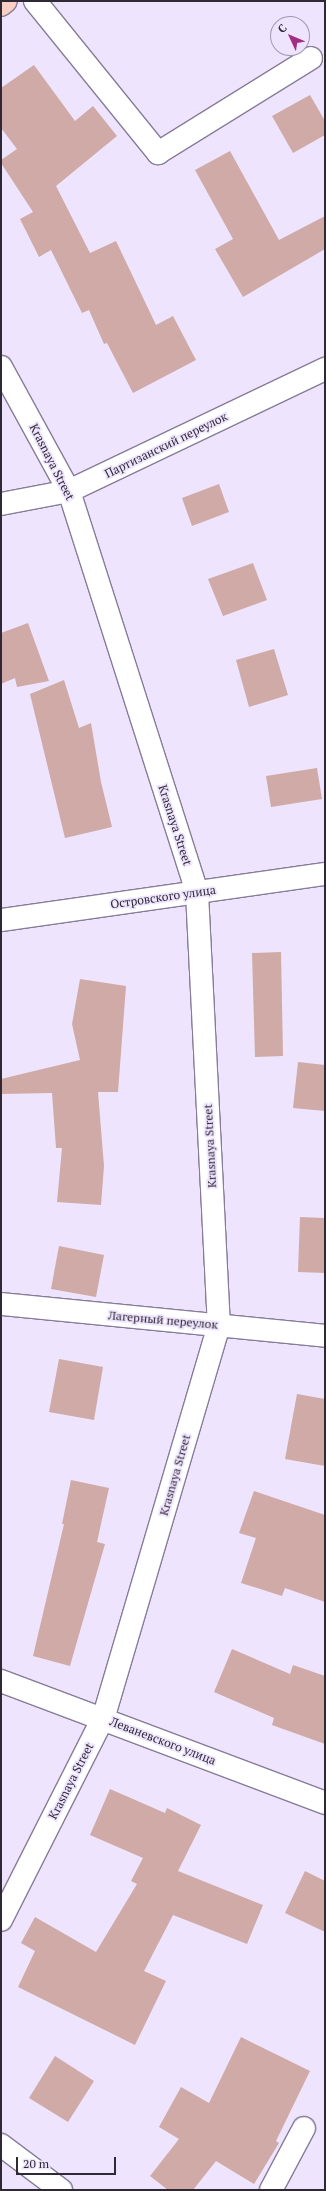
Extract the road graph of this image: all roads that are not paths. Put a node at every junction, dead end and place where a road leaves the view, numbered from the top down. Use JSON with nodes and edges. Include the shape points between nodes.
{"nodes":[{"id":1,"x":6,"y":1,"type":"edge"},
{"id":2,"x":35,"y":1,"type":"edge"},
{"id":3,"x":1,"y":5,"type":"edge"},
{"id":4,"x":311,"y":58,"type":"dead end"},
{"id":5,"x":1,"y":368,"type":"edge"},
{"id":6,"x":325,"y":368,"type":"edge"},
{"id":7,"x":69,"y":491,"type":"junction"},
{"id":8,"x":1,"y":504,"type":"edge"},
{"id":9,"x":325,"y":874,"type":"edge"},
{"id":10,"x":197,"y":893,"type":"junction"},
{"id":11,"x":1,"y":920,"type":"edge"},
{"id":12,"x":1,"y":1304,"type":"edge"},
{"id":13,"x":219,"y":1325,"type":"junction"},
{"id":14,"x":325,"y":1336,"type":"edge"},
{"id":15,"x":1,"y":1681,"type":"edge"},
{"id":16,"x":103,"y":1718,"type":"junction"},
{"id":17,"x":325,"y":1803,"type":"edge"},
{"id":18,"x":1,"y":1920,"type":"edge"},
{"id":19,"x":304,"y":2128,"type":"dead end"},
{"id":20,"x":1,"y":2145,"type":"edge"},
{"id":21,"x":61,"y":2190,"type":"edge"},
{"id":22,"x":271,"y":2190,"type":"edge"}],
"edges":[{"from":1,"to":3,"type":"main road"},
{"from":2,"to":4,"type":"street","via":[[158,153]]},
{"from":5,"to":7,"type":"street","name":"Krasnaya Street"},
{"from":6,"to":7,"type":"street","name":"Партизанский переулок"},
{"from":7,"to":8,"type":"street","name":"Партизанский переулок"},
{"from":7,"to":10,"type":"street","name":"Krasnaya Street"},
{"from":9,"to":10,"type":"street","name":"Островского улица"},
{"from":10,"to":11,"type":"street","name":"Островского улица"},
{"from":10,"to":13,"type":"street","name":"Krasnaya Street"},
{"from":12,"to":13,"type":"street","name":"Лагерный переулок"},
{"from":13,"to":14,"type":"street","name":"Лагерный переулок"},
{"from":13,"to":16,"type":"street","name":"Krasnaya Street"},
{"from":15,"to":16,"type":"street","name":"Леваневского улица"},
{"from":16,"to":17,"type":"street","name":"Леваневского улица"},
{"from":16,"to":18,"type":"street","name":"Krasnaya Street"},
{"from":19,"to":22,"type":"street"},
{"from":20,"to":21,"type":"street"}]}
